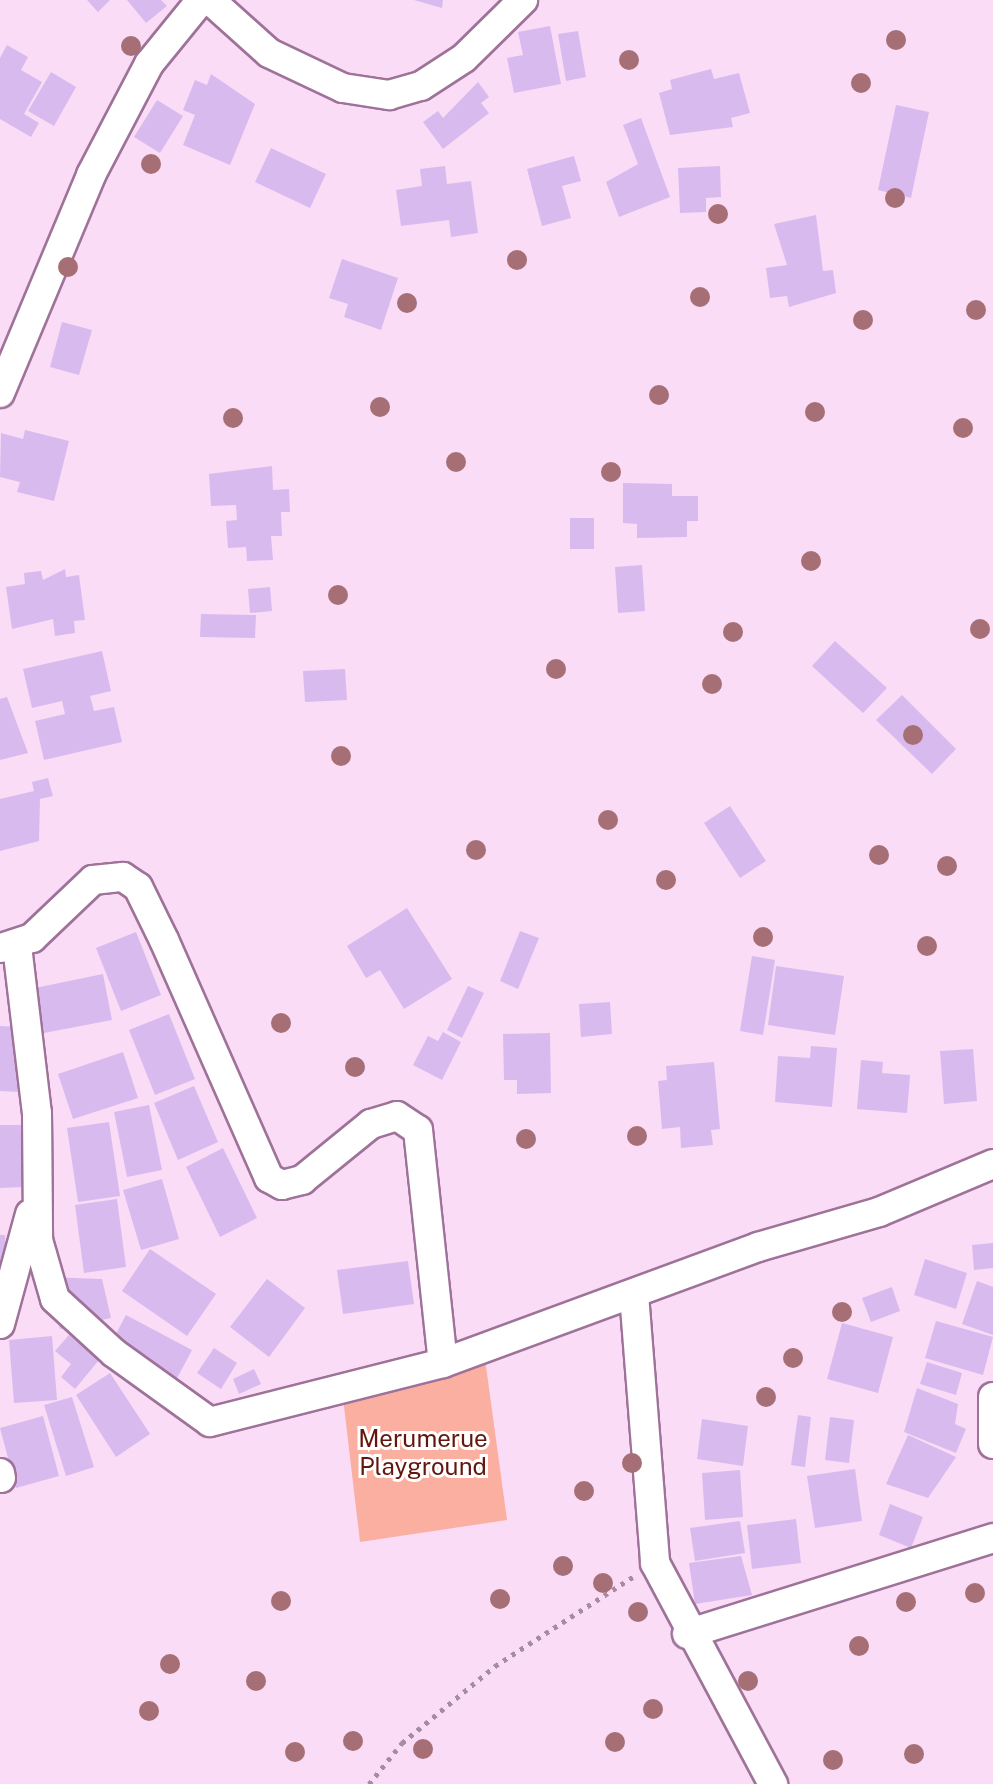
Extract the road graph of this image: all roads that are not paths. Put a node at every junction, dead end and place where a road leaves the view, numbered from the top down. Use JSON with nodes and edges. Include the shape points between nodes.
{"nodes":[{"id":1,"x":201,"y":0,"type":"edge"},
{"id":2,"x":210,"y":0,"type":"edge"},
{"id":3,"x":523,"y":0,"type":"edge"},
{"id":4,"x":0,"y":393,"type":"edge"},
{"id":5,"x":8,"y":947,"type":"edge"},
{"id":6,"x":993,"y":1164,"type":"edge"},
{"id":7,"x":39,"y":1182,"type":"junction"},
{"id":8,"x":634,"y":1294,"type":"junction"},
{"id":9,"x":0,"y":1324,"type":"edge"},
{"id":10,"x":443,"y":1363,"type":"junction"},
{"id":11,"x":993,"y":1397,"type":"edge"},
{"id":12,"x":993,"y":1444,"type":"edge"},
{"id":13,"x":993,"y":1538,"type":"edge"},
{"id":14,"x":687,"y":1634,"type":"junction"},
{"id":15,"x":773,"y":1784,"type":"edge"}],
"edges":[{"from":1,"to":4,"type":"street","via":[[149,64],[91,175]]},
{"from":2,"to":3,"type":"street","via":[[269,53],[343,88],[389,95],[421,86],[464,58]]},
{"from":5,"to":7,"type":"street"},
{"from":5,"to":10,"type":"street","via":[[93,880],[123,877],[138,887],[164,940],[269,1178],[282,1185],[302,1180],[371,1124],[397,1116],[418,1130]]},
{"from":6,"to":8,"type":"street","via":[[879,1212]]},
{"from":7,"to":9,"type":"street"},
{"from":7,"to":10,"type":"street","via":[[38,1240],[55,1299],[114,1353],[210,1422]]},
{"from":8,"to":10,"type":"street"},
{"from":8,"to":14,"type":"street","via":[[655,1563]]},
{"from":11,"to":12,"type":"street"},
{"from":13,"to":14,"type":"street"},
{"from":14,"to":15,"type":"street"}]}
